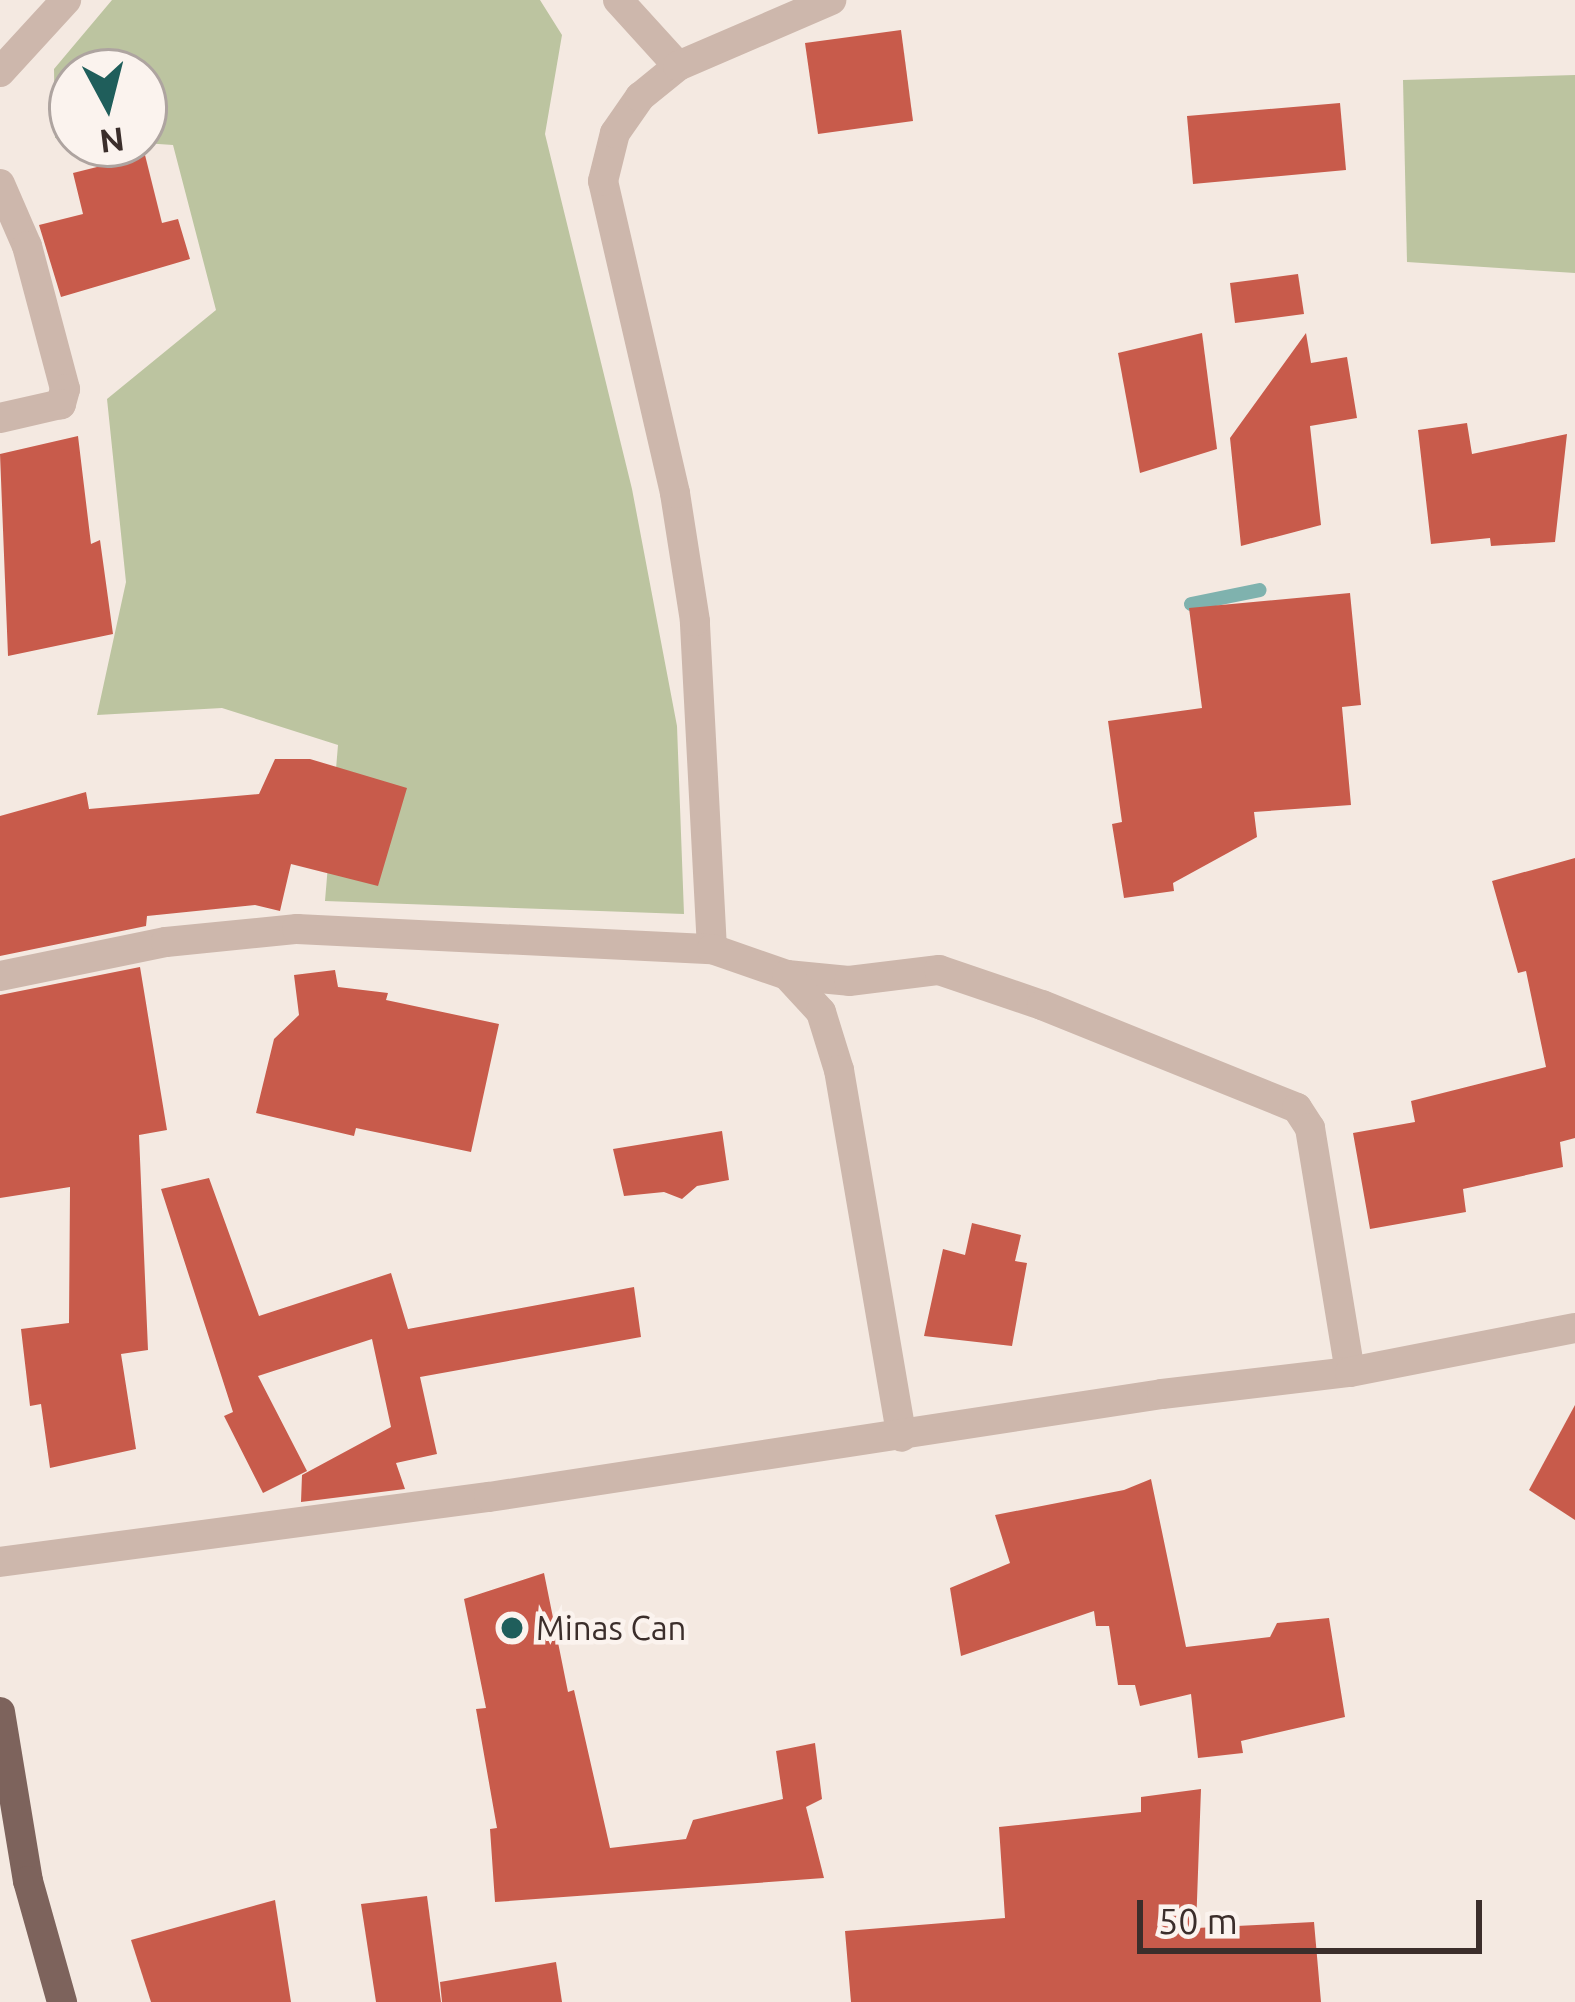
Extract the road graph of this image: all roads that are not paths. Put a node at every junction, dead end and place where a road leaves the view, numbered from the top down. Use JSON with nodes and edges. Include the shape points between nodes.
{"nodes":[{"id":1,"x":66,"y":0,"type":"edge"},
{"id":2,"x":618,"y":0,"type":"edge"},
{"id":3,"x":831,"y":0,"type":"edge"},
{"id":4,"x":678,"y":66,"type":"junction"},
{"id":5,"x":0,"y":72,"type":"edge"},
{"id":6,"x":0,"y":184,"type":"edge"},
{"id":7,"x":0,"y":418,"type":"edge"},
{"id":8,"x":712,"y":949,"type":"junction"},
{"id":9,"x":788,"y":975,"type":"junction"},
{"id":10,"x":0,"y":976,"type":"edge"},
{"id":11,"x":1575,"y":1328,"type":"edge"},
{"id":12,"x":1350,"y":1372,"type":"junction"},
{"id":13,"x":902,"y":1437,"type":"junction"},
{"id":14,"x":0,"y":1562,"type":"edge"},
{"id":15,"x":0,"y":1712,"type":"edge"},
{"id":16,"x":62,"y":2002,"type":"edge"}],
"edges":[{"from":1,"to":5,"type":"street"},
{"from":2,"to":4,"type":"street"},
{"from":3,"to":4,"type":"street"},
{"from":4,"to":8,"type":"street","via":[[640,97],[615,133],[603,181],[675,494],[695,621]]},
{"from":6,"to":7,"type":"street","via":[[27,246],[65,389],[61,404]]},
{"from":8,"to":9,"type":"street"},
{"from":8,"to":10,"type":"street","via":[[240,930]]},
{"from":9,"to":12,"type":"street","via":[[849,981],[939,970],[1297,1108],[1310,1128]]},
{"from":9,"to":13,"type":"street","via":[[821,1012],[839,1070]]},
{"from":11,"to":12,"type":"street"},
{"from":12,"to":13,"type":"street"},
{"from":13,"to":14,"type":"street"},
{"from":15,"to":16,"type":"main road","via":[[28,1881]]}]}
